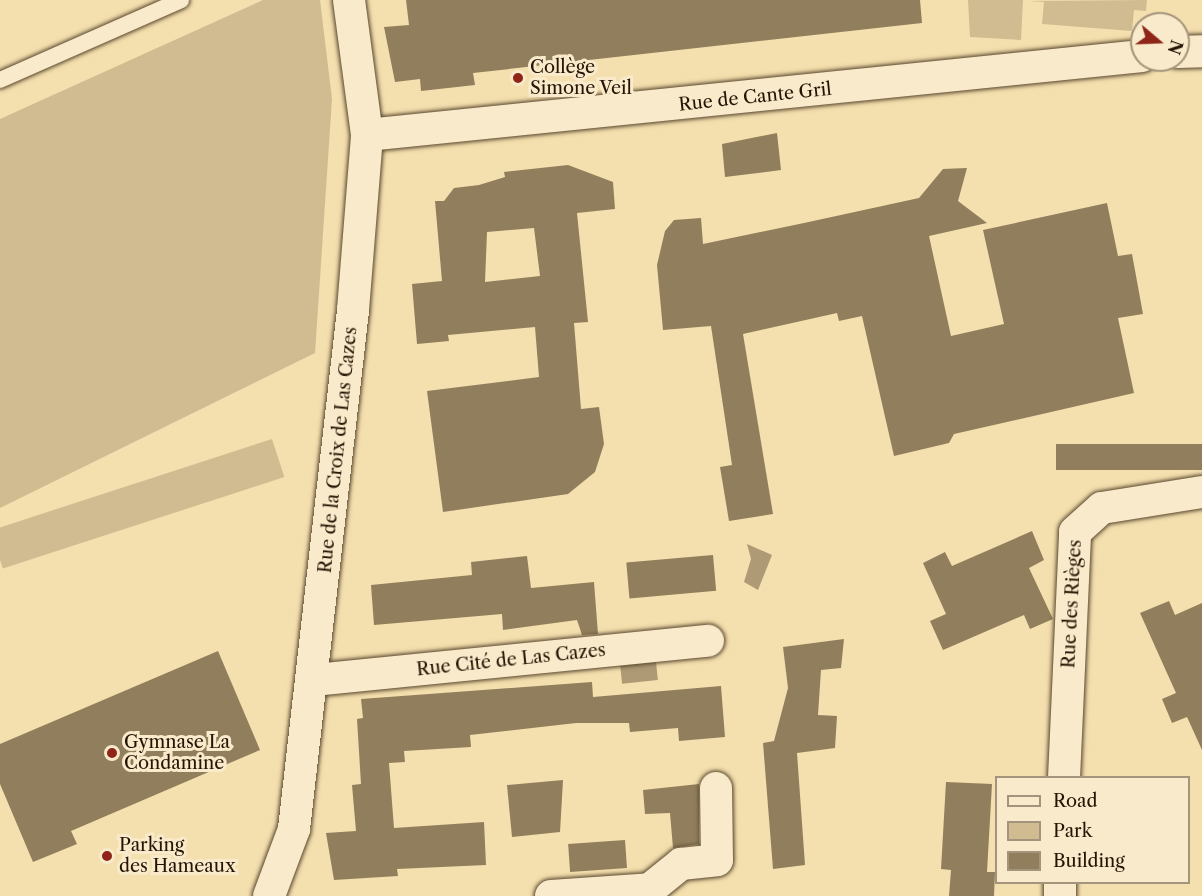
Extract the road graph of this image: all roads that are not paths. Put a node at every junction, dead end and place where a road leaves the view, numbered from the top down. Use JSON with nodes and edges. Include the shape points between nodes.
{"nodes":[{"id":1,"x":181,"y":0,"type":"edge"},
{"id":2,"x":349,"y":0,"type":"edge"},
{"id":3,"x":1130,"y":57,"type":"edge"},
{"id":4,"x":0,"y":80,"type":"edge"},
{"id":5,"x":367,"y":135,"type":"junction"},
{"id":6,"x":1202,"y":492,"type":"edge"},
{"id":7,"x":708,"y":641,"type":"dead end"},
{"id":8,"x":314,"y":680,"type":"junction"},
{"id":9,"x":1064,"y":776,"type":"edge"},
{"id":10,"x":716,"y":788,"type":"dead end"},
{"id":11,"x":269,"y":896,"type":"edge"},
{"id":12,"x":551,"y":896,"type":"edge"}],
"edges":[{"from":1,"to":4,"type":"lane"},
{"from":2,"to":5,"type":"street","name":"Rue de la Croix de Las Cazes"},
{"from":3,"to":5,"type":"street","name":"Rue de Cante Gril"},
{"from":5,"to":8,"type":"street","name":"Rue de la Croix de Las Cazes"},
{"from":6,"to":9,"type":"street","name":"Rue des Rièges","via":[[1102,508],[1075,531]]},
{"from":7,"to":8,"type":"street","name":"Rue Cité de Las Cazes"},
{"from":8,"to":11,"type":"street","name":"Rue de la Croix de Las Cazes","via":[[294,829]]},
{"from":10,"to":12,"type":"street","via":[[717,860],[681,864],[650,889]]}]}
